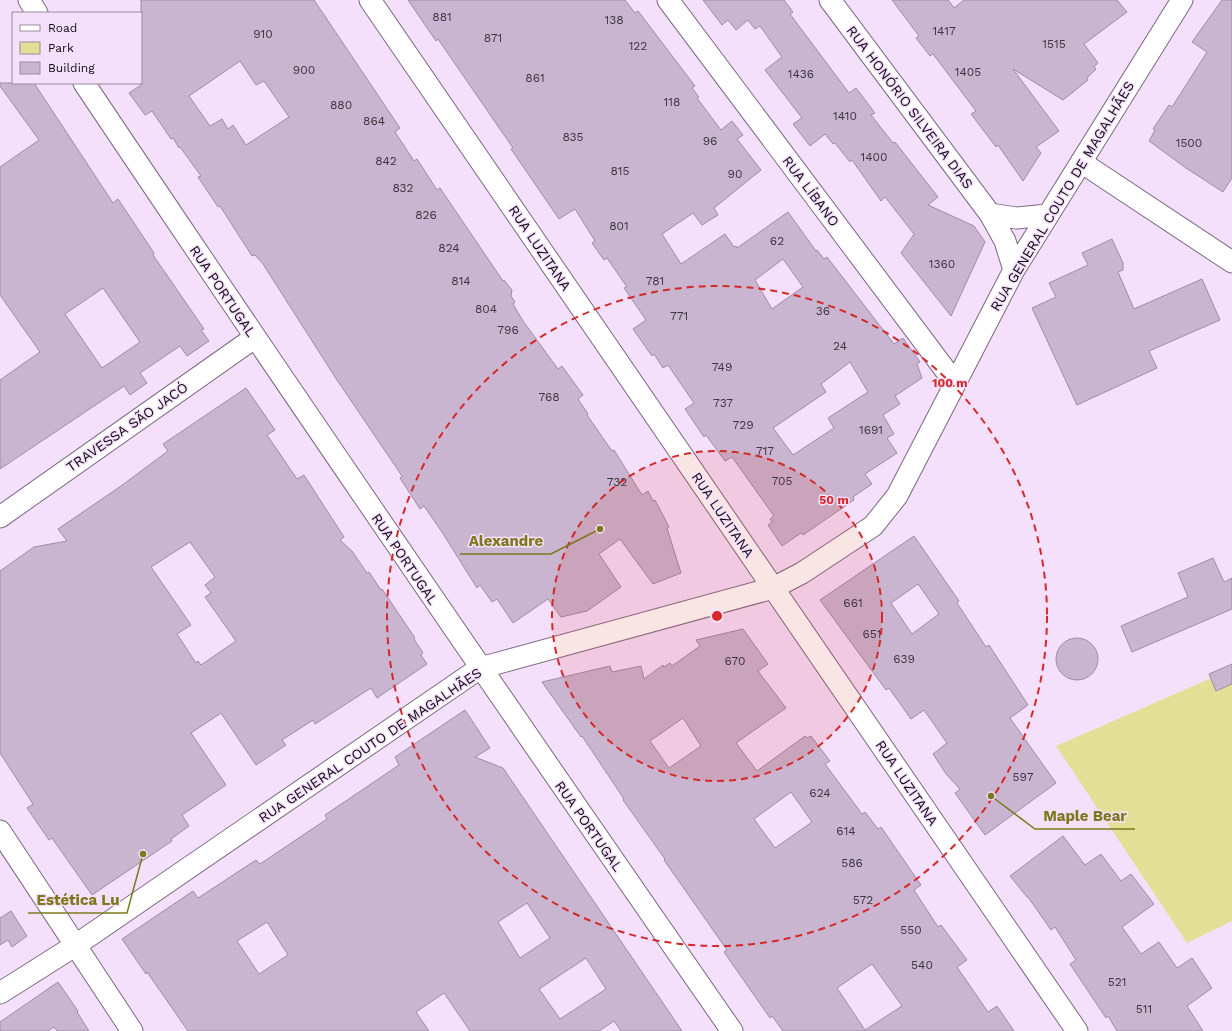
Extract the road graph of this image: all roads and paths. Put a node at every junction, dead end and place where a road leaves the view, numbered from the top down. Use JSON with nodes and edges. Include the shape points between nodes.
{"nodes":[{"id":1,"x":29,"y":0,"type":"edge"},
{"id":2,"x":370,"y":0,"type":"edge"},
{"id":3,"x":668,"y":0,"type":"edge"},
{"id":4,"x":830,"y":0,"type":"edge"},
{"id":5,"x":1182,"y":0,"type":"edge"},
{"id":6,"x":36,"y":12,"type":"edge"},
{"id":7,"x":85,"y":84,"type":"edge"},
{"id":8,"x":1081,"y":162,"type":"junction"},
{"id":9,"x":990,"y":214,"type":"junction"},
{"id":10,"x":1048,"y":215,"type":"junction"},
{"id":11,"x":1232,"y":262,"type":"edge"},
{"id":12,"x":1014,"y":270,"type":"junction"},
{"id":13,"x":254,"y":338,"type":"junction"},
{"id":14,"x":955,"y":382,"type":"junction"},
{"id":15,"x":0,"y":517,"type":"edge"},
{"id":16,"x":773,"y":588,"type":"junction"},
{"id":17,"x":480,"y":668,"type":"junction"},
{"id":18,"x":0,"y":831,"type":"edge"},
{"id":19,"x":76,"y":945,"type":"junction"},
{"id":20,"x":0,"y":993,"type":"edge"},
{"id":21,"x":132,"y":1031,"type":"edge"},
{"id":22,"x":732,"y":1031,"type":"edge"},
{"id":23,"x":1077,"y":1031,"type":"edge"}],
"edges":[{"from":1,"to":6,"type":"street"},
{"from":2,"to":16,"type":"street","name":"RUA LUZITANA"},
{"from":3,"to":14,"type":"street","name":"RUA LÍBANO"},
{"from":4,"to":9,"type":"street","name":"RUA HONÓRIO SILVEIRA DIAS"},
{"from":5,"to":8,"type":"street","name":"RUA GENERAL COUTO DE MAGALHÃES"},
{"from":7,"to":13,"type":"street","name":"RUA PORTUGAL"},
{"from":8,"to":10,"type":"street","name":"RUA GENERAL COUTO DE MAGALHÃES"},
{"from":8,"to":11,"type":"street"},
{"from":9,"to":10,"type":"street","via":[[1016,218]]},
{"from":9,"to":12,"type":"street","name":"RUA HONÓRIO SILVEIRA DIAS","via":[[1005,241]]},
{"from":10,"to":12,"type":"street","name":"RUA GENERAL COUTO DE MAGALHÃES"},
{"from":12,"to":14,"type":"street","name":"RUA GENERAL COUTO DE MAGALHÃES"},
{"from":13,"to":15,"type":"street","name":"TRAVESSA SÃO JACÓ"},
{"from":13,"to":17,"type":"street","name":"RUA PORTUGAL"},
{"from":14,"to":16,"type":"street","name":"RUA GENERAL COUTO DE MAGALHÃES","via":[[897,496],[873,526],[802,573]]},
{"from":16,"to":17,"type":"street","name":"RUA GENERAL COUTO DE MAGALHÃES"},
{"from":16,"to":23,"type":"street","name":"RUA LUZITANA"},
{"from":17,"to":19,"type":"street","name":"RUA GENERAL COUTO DE MAGALHÃES"},
{"from":17,"to":22,"type":"street","name":"RUA PORTUGAL"},
{"from":18,"to":19,"type":"street"},
{"from":19,"to":20,"type":"street","name":"RUA GENERAL COUTO DE MAGALHÃES"},
{"from":19,"to":21,"type":"street"}]}
